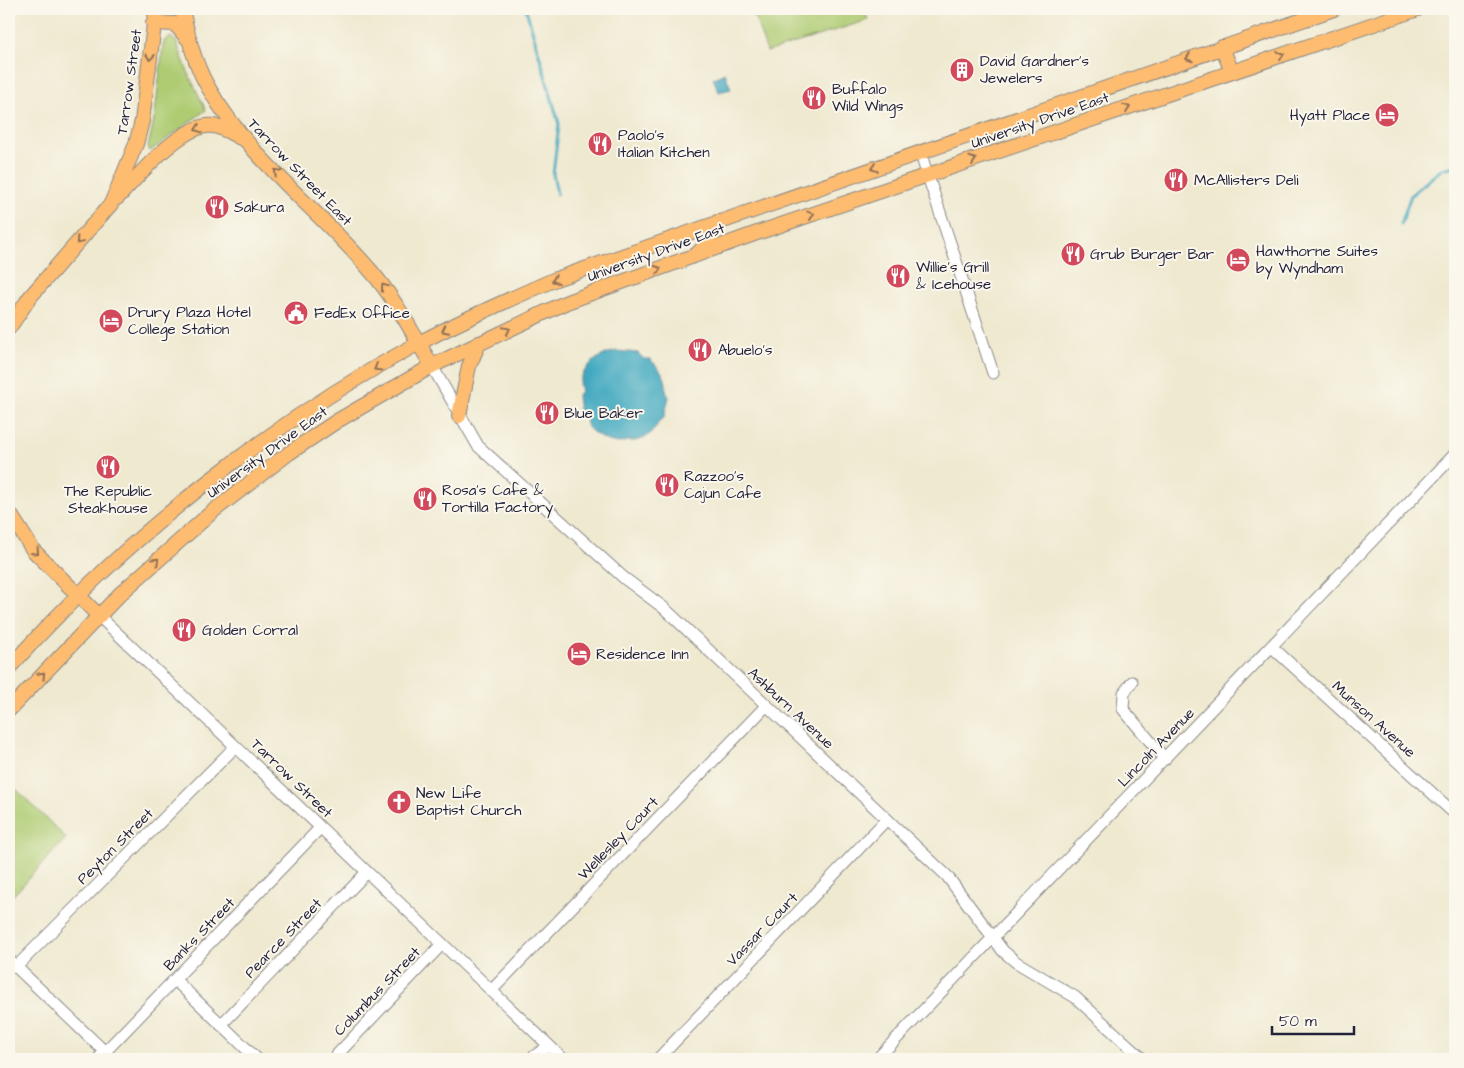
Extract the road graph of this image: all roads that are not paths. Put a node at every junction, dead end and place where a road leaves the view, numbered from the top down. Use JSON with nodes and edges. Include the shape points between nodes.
{"nodes":[{"id":1,"x":156,"y":9,"type":"edge"},
{"id":2,"x":182,"y":9,"type":"edge"},
{"id":3,"x":1334,"y":9,"type":"edge"},
{"id":4,"x":1418,"y":9,"type":"edge"},
{"id":5,"x":153,"y":23,"type":"junction"},
{"id":6,"x":189,"y":41,"type":"junction"},
{"id":7,"x":1222,"y":47,"type":"junction"},
{"id":8,"x":1232,"y":72,"type":"junction"},
{"id":9,"x":243,"y":139,"type":"junction"},
{"id":10,"x":920,"y":152,"type":"junction"},
{"id":11,"x":927,"y":176,"type":"junction"},
{"id":12,"x":111,"y":204,"type":"junction"},
{"id":13,"x":717,"y":222,"type":"junction"},
{"id":14,"x":697,"y":255,"type":"junction"},
{"id":15,"x":9,"y":328,"type":"edge"},
{"id":16,"x":479,"y":343,"type":"junction"},
{"id":17,"x":419,"y":344,"type":"junction"},
{"id":18,"x":432,"y":366,"type":"junction"},
{"id":19,"x":993,"y":373,"type":"dead end"},
{"id":20,"x":459,"y":416,"type":"junction"},
{"id":21,"x":1455,"y":454,"type":"edge"},
{"id":22,"x":9,"y":512,"type":"edge"},
{"id":23,"x":78,"y":595,"type":"junction"},
{"id":24,"x":99,"y":616,"type":"junction"},
{"id":25,"x":1272,"y":647,"type":"junction"},
{"id":26,"x":9,"y":668,"type":"edge"},
{"id":27,"x":1132,"y":682,"type":"dead end"},
{"id":28,"x":766,"y":706,"type":"junction"},
{"id":29,"x":9,"y":710,"type":"edge"},
{"id":30,"x":235,"y":747,"type":"junction"},
{"id":31,"x":1165,"y":758,"type":"junction"},
{"id":32,"x":1455,"y":814,"type":"edge"},
{"id":33,"x":887,"y":820,"type":"junction"},
{"id":34,"x":320,"y":828,"type":"junction"},
{"id":35,"x":367,"y":872,"type":"junction"},
{"id":36,"x":993,"y":937,"type":"junction"},
{"id":37,"x":442,"y":944,"type":"junction"},
{"id":38,"x":12,"y":963,"type":"edge"},
{"id":39,"x":175,"y":980,"type":"junction"},
{"id":40,"x":492,"y":991,"type":"junction"},
{"id":41,"x":221,"y":1025,"type":"junction"},
{"id":42,"x":549,"y":1046,"type":"junction"},
{"id":43,"x":101,"y":1056,"type":"edge"},
{"id":44,"x":256,"y":1059,"type":"edge"},
{"id":45,"x":333,"y":1059,"type":"edge"},
{"id":46,"x":530,"y":1059,"type":"edge"},
{"id":47,"x":563,"y":1059,"type":"edge"},
{"id":48,"x":658,"y":1059,"type":"edge"},
{"id":49,"x":877,"y":1059,"type":"edge"},
{"id":50,"x":1143,"y":1059,"type":"edge"}],
"edges":[{"from":1,"to":5,"type":"main road","name":"Tarrow Street"},
{"from":2,"to":6,"type":"main road","name":"Tarrow Street East"},
{"from":3,"to":7,"type":"main road","name":"University Drive East"},
{"from":8,"to":4,"type":"main road","name":"University Drive East","one_way":true},
{"from":5,"to":6,"type":"main road","via":[[175,24]]},
{"from":5,"to":12,"type":"main road","name":"Tarrow Street","one_way":true,"via":[[140,128],[129,164]]},
{"from":6,"to":9,"type":"main road","name":"Tarrow Street East","via":[[207,86]]},
{"from":7,"to":8,"type":"main road"},
{"from":7,"to":10,"type":"main road","name":"University Drive East","one_way":true},
{"from":11,"to":8,"type":"main road","name":"University Drive East","one_way":true},
{"from":9,"to":12,"type":"main road","one_way":true,"via":[[215,126],[200,126],[169,147]]},
{"from":17,"to":9,"type":"main road","name":"Tarrow Street East","one_way":true,"via":[[372,271]]},
{"from":10,"to":11,"type":"street"},
{"from":10,"to":13,"type":"main road","name":"University Drive East","one_way":true},
{"from":14,"to":11,"type":"main road","name":"University Drive East","one_way":true},
{"from":11,"to":19,"type":"street"},
{"from":12,"to":15,"type":"main road","name":"Tarrow Street","one_way":true,"via":[[30,297]]},
{"from":13,"to":14,"type":"main road","via":[[707,244]]},
{"from":13,"to":17,"type":"main road","name":"University Drive East","one_way":true,"via":[[556,279]]},
{"from":16,"to":14,"type":"main road","name":"University Drive East","one_way":true,"via":[[567,302]]},
{"from":16,"to":18,"type":"main road","name":"University Drive East"},
{"from":16,"to":20,"type":"main road","via":[[469,366]]},
{"from":17,"to":18,"type":"main road","name":"Tarrow Street East"},
{"from":17,"to":23,"type":"main road","name":"University Drive East","one_way":true,"via":[[263,441],[185,501]]},
{"from":18,"to":20,"type":"street","name":"Ashburn Avenue"},
{"from":24,"to":18,"type":"main road","name":"University Drive East","one_way":true,"via":[[182,537],[289,452]]},
{"from":20,"to":28,"type":"street","name":"Ashburn Avenue","via":[[478,446],[499,466],[624,578],[664,608]]},
{"from":21,"to":25,"type":"street","name":"Lincoln Avenue"},
{"from":22,"to":23,"type":"main road","name":"Tarrow Street","one_way":true,"via":[[33,550]]},
{"from":23,"to":24,"type":"main road","name":"Tarrow Street"},
{"from":23,"to":26,"type":"main road","name":"University Drive East"},
{"from":29,"to":24,"type":"main road","name":"University Drive East","one_way":true},
{"from":24,"to":30,"type":"street","name":"Tarrow Street"},
{"from":25,"to":31,"type":"street","name":"Lincoln Avenue"},
{"from":25,"to":32,"type":"street","name":"Munson Avenue"},
{"from":27,"to":31,"type":"street","via":[[1124,693],[1123,709]]},
{"from":28,"to":33,"type":"street","name":"Ashburn Avenue"},
{"from":28,"to":40,"type":"street","name":"Wellesley Court"},
{"from":30,"to":34,"type":"street","name":"Tarrow Street"},
{"from":30,"to":38,"type":"street","name":"Peyton Street"},
{"from":31,"to":36,"type":"street","name":"Lincoln Avenue"},
{"from":33,"to":36,"type":"street","name":"Ashburn Avenue","via":[[946,876]]},
{"from":33,"to":48,"type":"street","name":"Vassar Court"},
{"from":34,"to":35,"type":"street","name":"Tarrow Street"},
{"from":34,"to":39,"type":"street","name":"Banks Street"},
{"from":35,"to":37,"type":"street","name":"Tarrow Street"},
{"from":35,"to":41,"type":"street","name":"Pearce Street"},
{"from":36,"to":49,"type":"street","name":"Lincoln Avenue"},
{"from":36,"to":50,"type":"street","name":"Ashburn Avenue","via":[[1016,962],[1075,997]]},
{"from":37,"to":40,"type":"street","name":"Tarrow Street"},
{"from":37,"to":45,"type":"street","name":"Columbus Street"},
{"from":38,"to":43,"type":"street"},
{"from":39,"to":41,"type":"street"},
{"from":39,"to":43,"type":"street","name":"Banks Street"},
{"from":40,"to":42,"type":"street","name":"Tarrow Street"},
{"from":41,"to":44,"type":"street"},
{"from":42,"to":46,"type":"street"},
{"from":42,"to":47,"type":"street","name":"Tarrow Street"}]}
